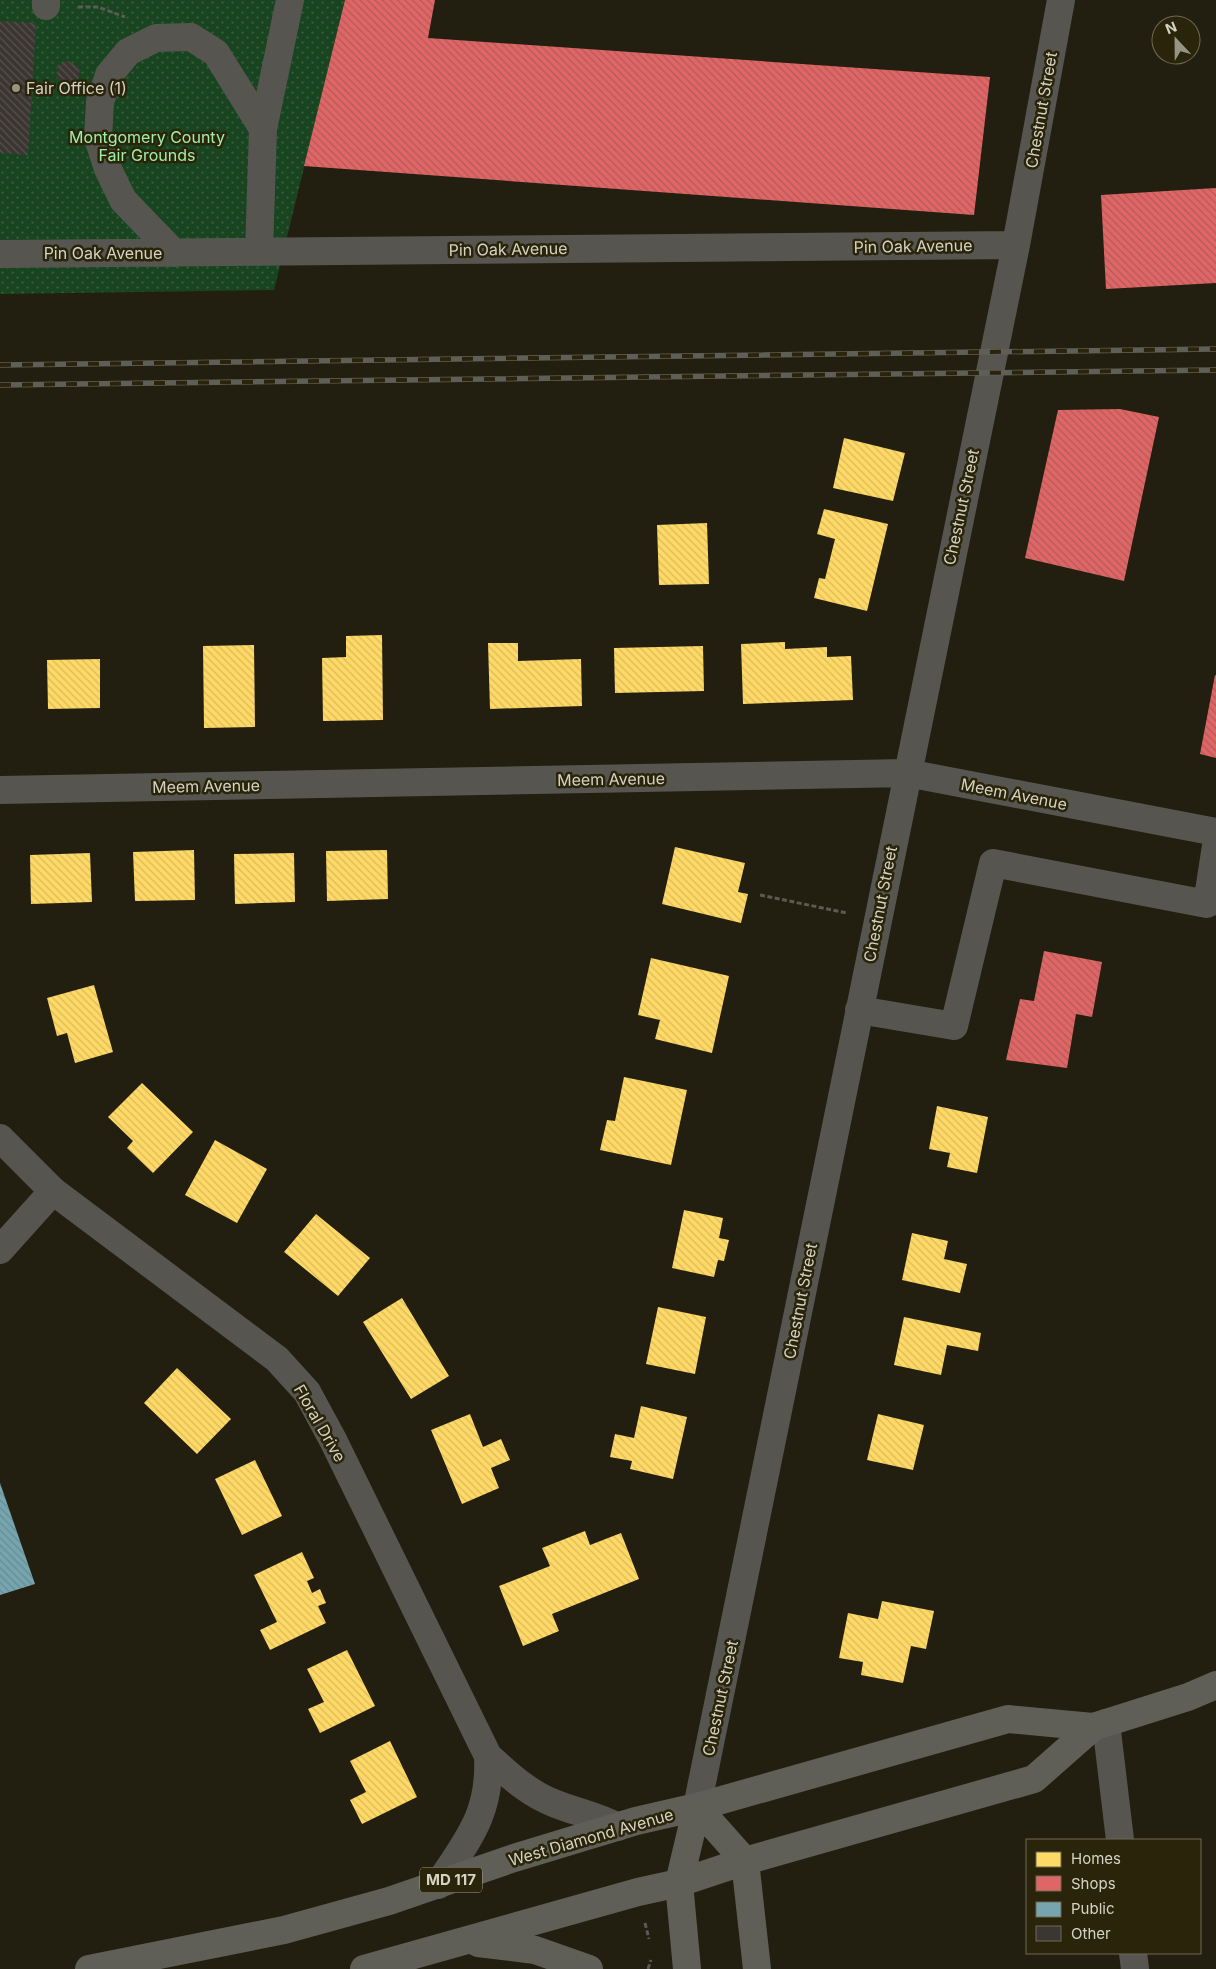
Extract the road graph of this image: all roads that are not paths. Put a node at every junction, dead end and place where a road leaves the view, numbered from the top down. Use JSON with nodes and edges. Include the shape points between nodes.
{"nodes":[{"id":1,"x":290,"y":0,"type":"edge"},
{"id":2,"x":1061,"y":0,"type":"edge"},
{"id":3,"x":263,"y":129,"type":"junction"},
{"id":4,"x":1016,"y":245,"type":"junction"},
{"id":5,"x":259,"y":252,"type":"junction"},
{"id":6,"x":174,"y":253,"type":"junction"},
{"id":7,"x":0,"y":254,"type":"edge"},
{"id":8,"x":907,"y":773,"type":"junction"},
{"id":9,"x":0,"y":790,"type":"edge"},
{"id":10,"x":1216,"y":832,"type":"edge"},
{"id":11,"x":1216,"y":846,"type":"edge"},
{"id":12,"x":859,"y":1010,"type":"junction"},
{"id":13,"x":0,"y":1138,"type":"edge"},
{"id":14,"x":53,"y":1192,"type":"junction"},
{"id":15,"x":0,"y":1250,"type":"edge"},
{"id":16,"x":1216,"y":1685,"type":"edge"},
{"id":17,"x":1099,"y":1725,"type":"junction"},
{"id":18,"x":488,"y":1756,"type":"junction"},
{"id":19,"x":697,"y":1807,"type":"junction"},
{"id":20,"x":618,"y":1827,"type":"junction"},
{"id":21,"x":1120,"y":1839,"type":"edge"},
{"id":22,"x":745,"y":1861,"type":"junction"},
{"id":23,"x":679,"y":1882,"type":"junction"},
{"id":24,"x":438,"y":1885,"type":"junction"},
{"id":25,"x":467,"y":1941,"type":"junction"},
{"id":26,"x":1133,"y":1954,"type":"edge"},
{"id":27,"x":144,"y":1964,"type":"edge"},
{"id":28,"x":90,"y":1969,"type":"edge"},
{"id":29,"x":364,"y":1969,"type":"edge"},
{"id":30,"x":589,"y":1969,"type":"edge"},
{"id":31,"x":687,"y":1969,"type":"edge"},
{"id":32,"x":757,"y":1969,"type":"edge"},
{"id":33,"x":1134,"y":1969,"type":"edge"}],
"edges":[{"from":1,"to":3,"type":"street"},
{"from":2,"to":4,"type":"street","name":"Chestnut Street"},
{"from":3,"to":5,"type":"street"},
{"from":3,"to":6,"type":"street","via":[[216,53],[191,37],[156,38],[128,52],[109,75],[100,102],[98,138],[108,170],[123,200]]},
{"from":4,"to":5,"type":"street","name":"Pin Oak Avenue"},
{"from":4,"to":8,"type":"street","name":"Chestnut Street"},
{"from":5,"to":6,"type":"street","name":"Pin Oak Avenue"},
{"from":6,"to":7,"type":"street","name":"Pin Oak Avenue"},
{"from":8,"to":9,"type":"street","name":"Meem Avenue"},
{"from":8,"to":10,"type":"street","name":"Meem Avenue"},
{"from":8,"to":12,"type":"street","name":"Chestnut Street"},
{"from":11,"to":12,"type":"street","via":[[1207,904],[993,863],[954,1026]]},
{"from":12,"to":19,"type":"street","name":"Chestnut Street"},
{"from":13,"to":14,"type":"street","name":"Floral Drive"},
{"from":14,"to":15,"type":"street"},
{"from":14,"to":18,"type":"street","name":"Floral Drive","via":[[277,1359],[307,1392]]},
{"from":16,"to":17,"type":"main road","name":"West Diamond Avenue","via":[[1188,1698]]},
{"from":17,"to":19,"type":"main road","name":"West Diamond Avenue","via":[[1008,1719]]},
{"from":17,"to":21,"type":"street"},
{"from":17,"to":22,"type":"main road","name":"West Diamond Avenue","via":[[1034,1778]]},
{"from":18,"to":20,"type":"street","name":"Floral Drive","via":[[524,1788],[556,1804],[596,1815]]},
{"from":18,"to":24,"type":"street","name":"Floral Drive","via":[[485,1805]]},
{"from":19,"to":20,"type":"main road","name":"West Diamond Avenue","number":"MD 117"},
{"from":19,"to":22,"type":"main road"},
{"from":19,"to":23,"type":"main road"},
{"from":20,"to":24,"type":"main road","name":"West Diamond Avenue","number":"MD 117"},
{"from":22,"to":23,"type":"main road","name":"West Diamond Avenue"},
{"from":22,"to":32,"type":"main road"},
{"from":23,"to":25,"type":"main road","name":"West Diamond Avenue"},
{"from":23,"to":31,"type":"main road"},
{"from":24,"to":27,"type":"main road","name":"West Diamond Avenue","number":"MD 117","via":[[284,1930]]},
{"from":25,"to":29,"type":"main road","name":"West Diamond Avenue"},
{"from":25,"to":30,"type":"main road","via":[[535,1950]]},
{"from":26,"to":33,"type":"street"},
{"from":27,"to":28,"type":"main road","name":"West Diamond Avenue","number":"MD 117"}]}
